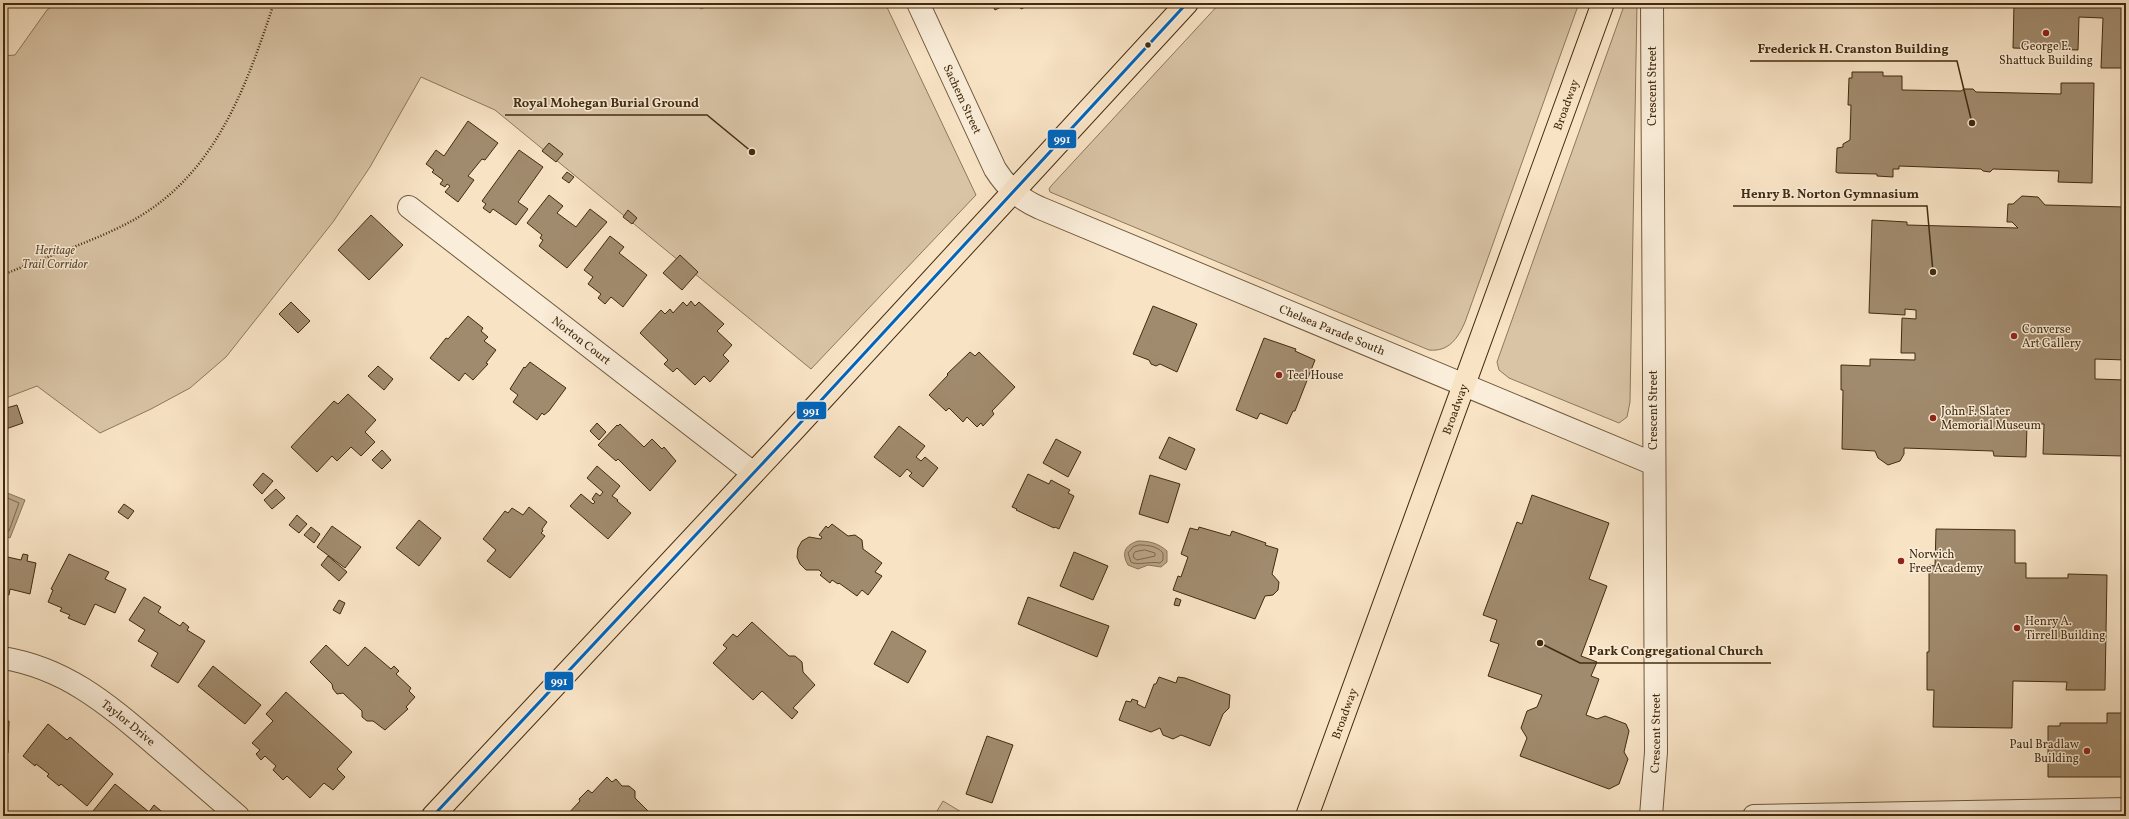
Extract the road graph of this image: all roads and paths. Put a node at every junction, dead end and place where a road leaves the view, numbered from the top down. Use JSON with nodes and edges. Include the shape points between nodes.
{"nodes":[{"id":1,"x":274,"y":3,"type":"edge"},
{"id":2,"x":918,"y":3,"type":"edge"},
{"id":3,"x":1187,"y":3,"type":"edge"},
{"id":4,"x":1603,"y":3,"type":"edge"},
{"id":5,"x":1652,"y":3,"type":"edge"},
{"id":6,"x":1013,"y":192,"type":"junction"},
{"id":7,"x":409,"y":207,"type":"dead end"},
{"id":8,"x":3,"y":275,"type":"edge"},
{"id":9,"x":1464,"y":384,"type":"junction"},
{"id":10,"x":1654,"y":464,"type":"junction"},
{"id":11,"x":754,"y":473,"type":"junction"},
{"id":12,"x":3,"y":658,"type":"edge"},
{"id":13,"x":2126,"y":809,"type":"edge"},
{"id":14,"x":238,"y":816,"type":"edge"},
{"id":15,"x":432,"y":816,"type":"edge"},
{"id":16,"x":1307,"y":816,"type":"edge"},
{"id":17,"x":1651,"y":816,"type":"edge"},
{"id":18,"x":1754,"y":816,"type":"edge"}],
"edges":[{"from":1,"to":8,"type":"path","via":[[238,102],[218,138],[193,171],[156,205],[127,224]]},
{"from":2,"to":6,"type":"street","name":"Sachem Street","via":[[995,169]]},
{"from":3,"to":6,"type":"main road"},
{"from":4,"to":9,"type":"main road","name":"Broadway"},
{"from":5,"to":10,"type":"street","name":"Crescent Street"},
{"from":6,"to":9,"type":"street","name":"Chelsea Parade South","via":[[1040,208]]},
{"from":6,"to":11,"type":"main road"},
{"from":7,"to":11,"type":"street","name":"Norton Court"},
{"from":9,"to":10,"type":"street","name":"Chelsea Parade South"},
{"from":9,"to":16,"type":"main road","name":"Broadway"},
{"from":10,"to":17,"type":"street","name":"Crescent Street","via":[[1656,752]]},
{"from":11,"to":15,"type":"main road"},
{"from":12,"to":14,"type":"street","name":"Taylor Drive","via":[[59,674],[87,689]]},
{"from":13,"to":18,"type":"street"}]}
